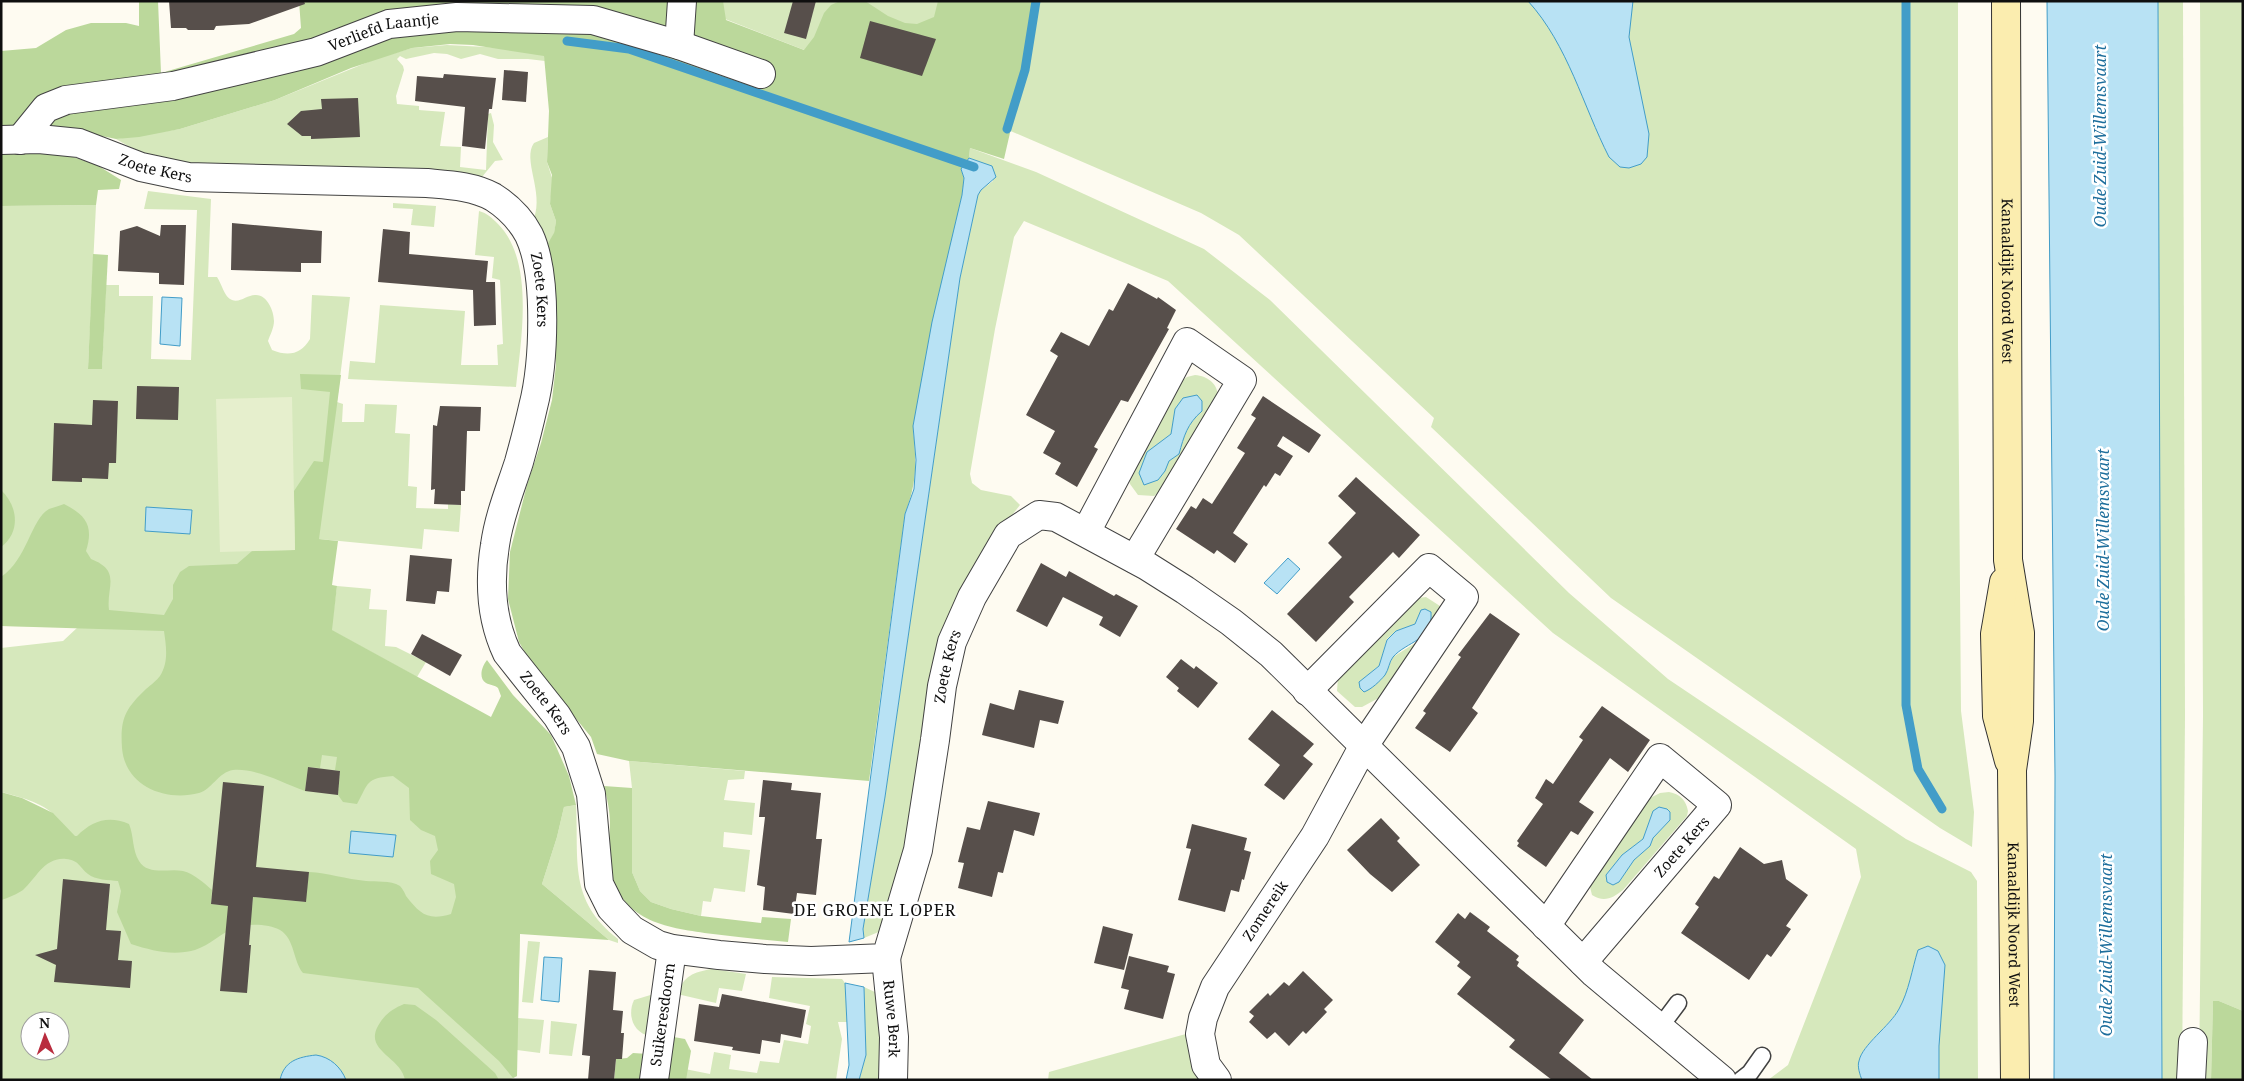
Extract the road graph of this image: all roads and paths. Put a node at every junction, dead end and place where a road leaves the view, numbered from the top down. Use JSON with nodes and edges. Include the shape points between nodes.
{"nodes":[{"id":1,"x":682,"y":1,"type":"edge"},
{"id":2,"x":2006,"y":1,"type":"edge"},
{"id":3,"x":679,"y":45,"type":"junction"},
{"id":4,"x":761,"y":74,"type":"dead end"},
{"id":5,"x":11,"y":140,"type":"edge"},
{"id":6,"x":1086,"y":532,"type":"junction"},
{"id":7,"x":1135,"y":559,"type":"junction"},
{"id":8,"x":1307,"y":691,"type":"junction"},
{"id":9,"x":1363,"y":747,"type":"junction"},
{"id":10,"x":1546,"y":926,"type":"junction"},
{"id":11,"x":672,"y":949,"type":"junction"},
{"id":12,"x":886,"y":958,"type":"junction"},
{"id":13,"x":1583,"y":962,"type":"junction"},
{"id":14,"x":1678,"y":1003,"type":"dead end"},
{"id":15,"x":1660,"y":1027,"type":"junction"},
{"id":16,"x":2193,"y":1042,"type":"dead end"},
{"id":17,"x":1762,"y":1056,"type":"dead end"},
{"id":18,"x":654,"y":1080,"type":"edge"},
{"id":19,"x":893,"y":1080,"type":"edge"},
{"id":20,"x":1217,"y":1080,"type":"edge"},
{"id":21,"x":1722,"y":1080,"type":"edge"},
{"id":22,"x":1741,"y":1080,"type":"edge"},
{"id":23,"x":2015,"y":1080,"type":"edge"},
{"id":24,"x":2191,"y":1080,"type":"edge"}],
"edges":[{"from":1,"to":3,"type":"street"},
{"from":2,"to":23,"type":"main road","name":"Kanaaldijk Noord West","via":[[2008,560],[2020,633],[2019,721],[2012,770]]},
{"from":3,"to":4,"type":"street","name":"Verliefd Laantje"},
{"from":3,"to":5,"type":"street","name":"Verliefd Laantje","via":[[594,20],[456,17],[389,24],[316,52],[173,86],[66,100],[46,108]]},
{"from":5,"to":11,"type":"street","name":"Zoete Kers","via":[[79,143],[141,167],[188,177],[454,186],[493,198],[523,225],[534,248],[539,277],[542,309],[539,362],[534,404],[495,544],[491,592],[494,613],[507,652],[562,724],[582,761],[593,804],[596,870],[604,896],[632,930]]},
{"from":6,"to":7,"type":"street","name":"Zoete Kers"},
{"from":6,"to":7,"type":"street","via":[[1187,342],[1242,380]]},
{"from":6,"to":12,"type":"street","name":"Zoete Kers","via":[[1056,517],[1039,515],[1024,523],[1008,534],[972,597],[952,642],[942,686],[918,850]]},
{"from":7,"to":8,"type":"street","name":"Zoete Kers","via":[[1231,622],[1270,654]]},
{"from":8,"to":9,"type":"street","name":"Zoete Kers"},
{"from":8,"to":9,"type":"street","via":[[1429,568],[1464,597]]},
{"from":9,"to":10,"type":"street","name":"Zoete Kers"},
{"from":9,"to":20,"type":"street","name":"Zomereik","via":[[1315,836],[1215,987],[1200,1034],[1206,1065]]},
{"from":10,"to":13,"type":"street","name":"Zoete Kers"},
{"from":10,"to":13,"type":"street","name":"Zoete Kers","via":[[1660,758],[1718,805]]},
{"from":11,"to":12,"type":"street","name":"Zoete Kers","via":[[811,961]]},
{"from":11,"to":18,"type":"street","name":"Suikeresdoorn"},
{"from":12,"to":19,"type":"street","name":"Ruwe Berk","via":[[894,1037]]},
{"from":13,"to":15,"type":"street","name":"Zoete Kers"},
{"from":14,"to":15,"type":"lane"},
{"from":15,"to":21,"type":"street","name":"Zoete Kers"},
{"from":16,"to":24,"type":"street"},
{"from":17,"to":22,"type":"lane"}]}
